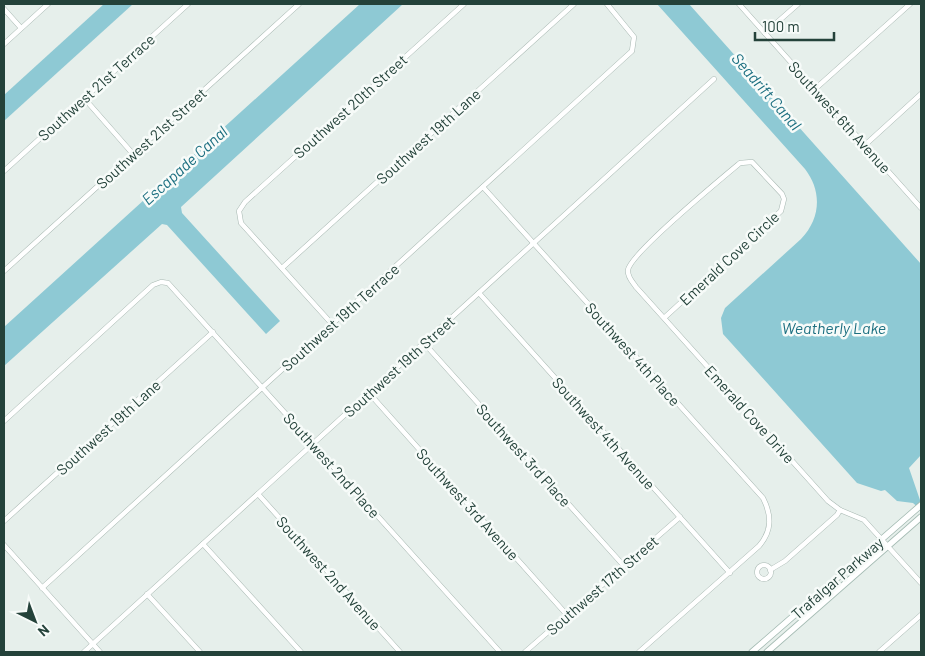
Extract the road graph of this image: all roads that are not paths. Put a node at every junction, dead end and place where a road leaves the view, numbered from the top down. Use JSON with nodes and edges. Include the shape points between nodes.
{"nodes":[{"id":1,"x":48,"y":4,"type":"edge"},
{"id":2,"x":188,"y":4,"type":"edge"},
{"id":3,"x":298,"y":4,"type":"edge"},
{"id":4,"x":464,"y":4,"type":"edge"},
{"id":5,"x":574,"y":4,"type":"edge"},
{"id":6,"x":606,"y":4,"type":"edge"},
{"id":7,"x":739,"y":4,"type":"edge"},
{"id":8,"x":798,"y":4,"type":"edge"},
{"id":9,"x":910,"y":4,"type":"edge"},
{"id":10,"x":4,"y":9,"type":"edge"},
{"id":11,"x":21,"y":28,"type":"junction"},
{"id":12,"x":765,"y":33,"type":"junction"},
{"id":13,"x":4,"y":44,"type":"edge"},
{"id":14,"x":714,"y":79,"type":"dead end"},
{"id":15,"x":815,"y":89,"type":"junction"},
{"id":16,"x":921,"y":95,"type":"edge"},
{"id":17,"x":84,"y":98,"type":"junction"},
{"id":18,"x":866,"y":145,"type":"junction"},
{"id":19,"x":134,"y":154,"type":"junction"},
{"id":20,"x":4,"y":171,"type":"edge"},
{"id":21,"x":483,"y":186,"type":"junction"},
{"id":22,"x":921,"y":208,"type":"edge"},
{"id":23,"x":534,"y":243,"type":"junction"},
{"id":24,"x":629,"y":267,"type":"joint"},
{"id":25,"x":282,"y":268,"type":"junction"},
{"id":26,"x":4,"y":272,"type":"edge"},
{"id":27,"x":479,"y":293,"type":"junction"},
{"id":28,"x":664,"y":318,"type":"junction"},
{"id":29,"x":332,"y":324,"type":"junction"},
{"id":30,"x":212,"y":332,"type":"junction"},
{"id":31,"x":424,"y":343,"type":"junction"},
{"id":32,"x":262,"y":387,"type":"junction"},
{"id":33,"x":368,"y":393,"type":"junction"},
{"id":34,"x":4,"y":421,"type":"edge"},
{"id":35,"x":313,"y":444,"type":"junction"},
{"id":36,"x":258,"y":494,"type":"junction"},
{"id":37,"x":921,"y":505,"type":"edge"},
{"id":38,"x":840,"y":510,"type":"junction"},
{"id":39,"x":920,"y":517,"type":"edge"},
{"id":40,"x":680,"y":518,"type":"junction"},
{"id":41,"x":4,"y":522,"type":"edge"},
{"id":42,"x":882,"y":539,"type":"junction"},
{"id":43,"x":203,"y":544,"type":"junction"},
{"id":44,"x":4,"y":545,"type":"edge"},
{"id":45,"x":888,"y":546,"type":"junction"},
{"id":46,"x":624,"y":566,"type":"junction"},
{"id":47,"x":770,"y":570,"type":"dead end"},
{"id":48,"x":730,"y":573,"type":"junction"},
{"id":49,"x":921,"y":583,"type":"edge"},
{"id":50,"x":42,"y":588,"type":"junction"},
{"id":51,"x":147,"y":594,"type":"junction"},
{"id":52,"x":567,"y":615,"type":"junction"},
{"id":53,"x":921,"y":615,"type":"edge"},
{"id":54,"x":93,"y":644,"type":"junction"},
{"id":55,"x":883,"y":651,"type":"edge"},
{"id":56,"x":84,"y":652,"type":"edge"},
{"id":57,"x":100,"y":652,"type":"edge"},
{"id":58,"x":200,"y":652,"type":"edge"},
{"id":59,"x":300,"y":652,"type":"edge"},
{"id":60,"x":400,"y":652,"type":"edge"},
{"id":61,"x":500,"y":652,"type":"edge"},
{"id":62,"x":525,"y":652,"type":"edge"},
{"id":63,"x":638,"y":652,"type":"edge"},
{"id":64,"x":752,"y":652,"type":"edge"},
{"id":65,"x":766,"y":652,"type":"edge"}],
"edges":[{"from":1,"to":11,"type":"street"},
{"from":2,"to":17,"type":"street","name":"Southwest 21st Terrace"},
{"from":3,"to":19,"type":"street","name":"Southwest 21st Street"},
{"from":4,"to":25,"type":"street","name":"Southwest 20th Street","via":[[238,211],[240,223]]},
{"from":5,"to":25,"type":"street","name":"Southwest 19th Lane"},
{"from":6,"to":21,"type":"street","name":"Southwest 19th Terrace","via":[[630,31],[634,45],[628,56]]},
{"from":7,"to":12,"type":"street","name":"Southwest 6th Avenue"},
{"from":8,"to":12,"type":"street"},
{"from":9,"to":15,"type":"street"},
{"from":10,"to":11,"type":"street"},
{"from":11,"to":13,"type":"street"},
{"from":12,"to":15,"type":"street","name":"Southwest 6th Avenue"},
{"from":14,"to":23,"type":"street","name":"Southwest 19th Street"},
{"from":15,"to":18,"type":"street","name":"Southwest 6th Avenue"},
{"from":16,"to":18,"type":"street"},
{"from":17,"to":19,"type":"street"},
{"from":17,"to":20,"type":"street","name":"Southwest 21st Terrace"},
{"from":18,"to":22,"type":"street","name":"Southwest 6th Avenue"},
{"from":19,"to":26,"type":"street","name":"Southwest 21st Street"},
{"from":21,"to":23,"type":"street","name":"Southwest 4th Place"},
{"from":21,"to":29,"type":"street","name":"Southwest 19th Terrace"},
{"from":23,"to":27,"type":"street","name":"Southwest 19th Street"},
{"from":23,"to":48,"type":"street","name":"Southwest 4th Place","via":[[763,498],[769,511],[770,527],[765,540]]},
{"from":24,"to":28,"type":"street","name":"Emerald Cove Drive","via":[[629,277]]},
{"from":24,"to":28,"type":"street","name":"Emerald Cove Circle","via":[[638,254],[740,163],[752,162],[758,166],[782,194],[782,211]]},
{"from":25,"to":29,"type":"street"},
{"from":27,"to":31,"type":"street","name":"Southwest 19th Street"},
{"from":27,"to":40,"type":"street","name":"Southwest 4th Avenue"},
{"from":28,"to":38,"type":"street","name":"Emerald Cove Drive","via":[[828,501]]},
{"from":29,"to":32,"type":"street","name":"Southwest 19th Terrace"},
{"from":30,"to":32,"type":"street","name":"Southwest 2nd Place"},
{"from":30,"to":34,"type":"street","name":"Southwest 2nd Place","via":[[173,287],[161,282],[153,285]]},
{"from":30,"to":41,"type":"street","name":"Southwest 19th Lane"},
{"from":31,"to":33,"type":"street","name":"Southwest 19th Street"},
{"from":31,"to":46,"type":"street","name":"Southwest 3rd Place"},
{"from":32,"to":35,"type":"street","name":"Southwest 2nd Place"},
{"from":32,"to":50,"type":"street","name":"Southwest 19th Terrace"},
{"from":33,"to":35,"type":"street","name":"Southwest 19th Street"},
{"from":33,"to":52,"type":"street","name":"Southwest 3rd Avenue"},
{"from":35,"to":36,"type":"street","name":"Southwest 19th Street"},
{"from":35,"to":61,"type":"street","name":"Southwest 2nd Place"},
{"from":36,"to":43,"type":"street","name":"Southwest 19th Street"},
{"from":36,"to":60,"type":"street","name":"Southwest 2nd Avenue"},
{"from":37,"to":42,"type":"street","name":"Trafalgar Parkway"},
{"from":38,"to":42,"type":"street","name":"Emerald Cove Drive","via":[[858,516]]},
{"from":38,"to":47,"type":"street","via":[[785,561]]},
{"from":39,"to":45,"type":"street","name":"Trafalgar Parkway"},
{"from":40,"to":46,"type":"street","name":"Southwest 17th Street"},
{"from":40,"to":48,"type":"street","name":"Southwest 4th Avenue"},
{"from":42,"to":45,"type":"street","name":"Emerald Cove Drive"},
{"from":42,"to":64,"type":"street","name":"Trafalgar Parkway"},
{"from":43,"to":51,"type":"street","name":"Southwest 19th Street"},
{"from":43,"to":59,"type":"street"},
{"from":44,"to":50,"type":"street"},
{"from":45,"to":49,"type":"street","name":"Emerald Cove Drive"},
{"from":45,"to":65,"type":"street","name":"Trafalgar Parkway"},
{"from":46,"to":52,"type":"street","name":"Southwest 17th Street"},
{"from":48,"to":63,"type":"street"},
{"from":50,"to":54,"type":"street"},
{"from":51,"to":54,"type":"street","name":"Southwest 19th Street"},
{"from":51,"to":58,"type":"street"},
{"from":52,"to":62,"type":"street","name":"Southwest 17th Street"},
{"from":53,"to":55,"type":"street"},
{"from":54,"to":56,"type":"street","name":"Southwest 19th Street"},
{"from":54,"to":57,"type":"street"}]}
